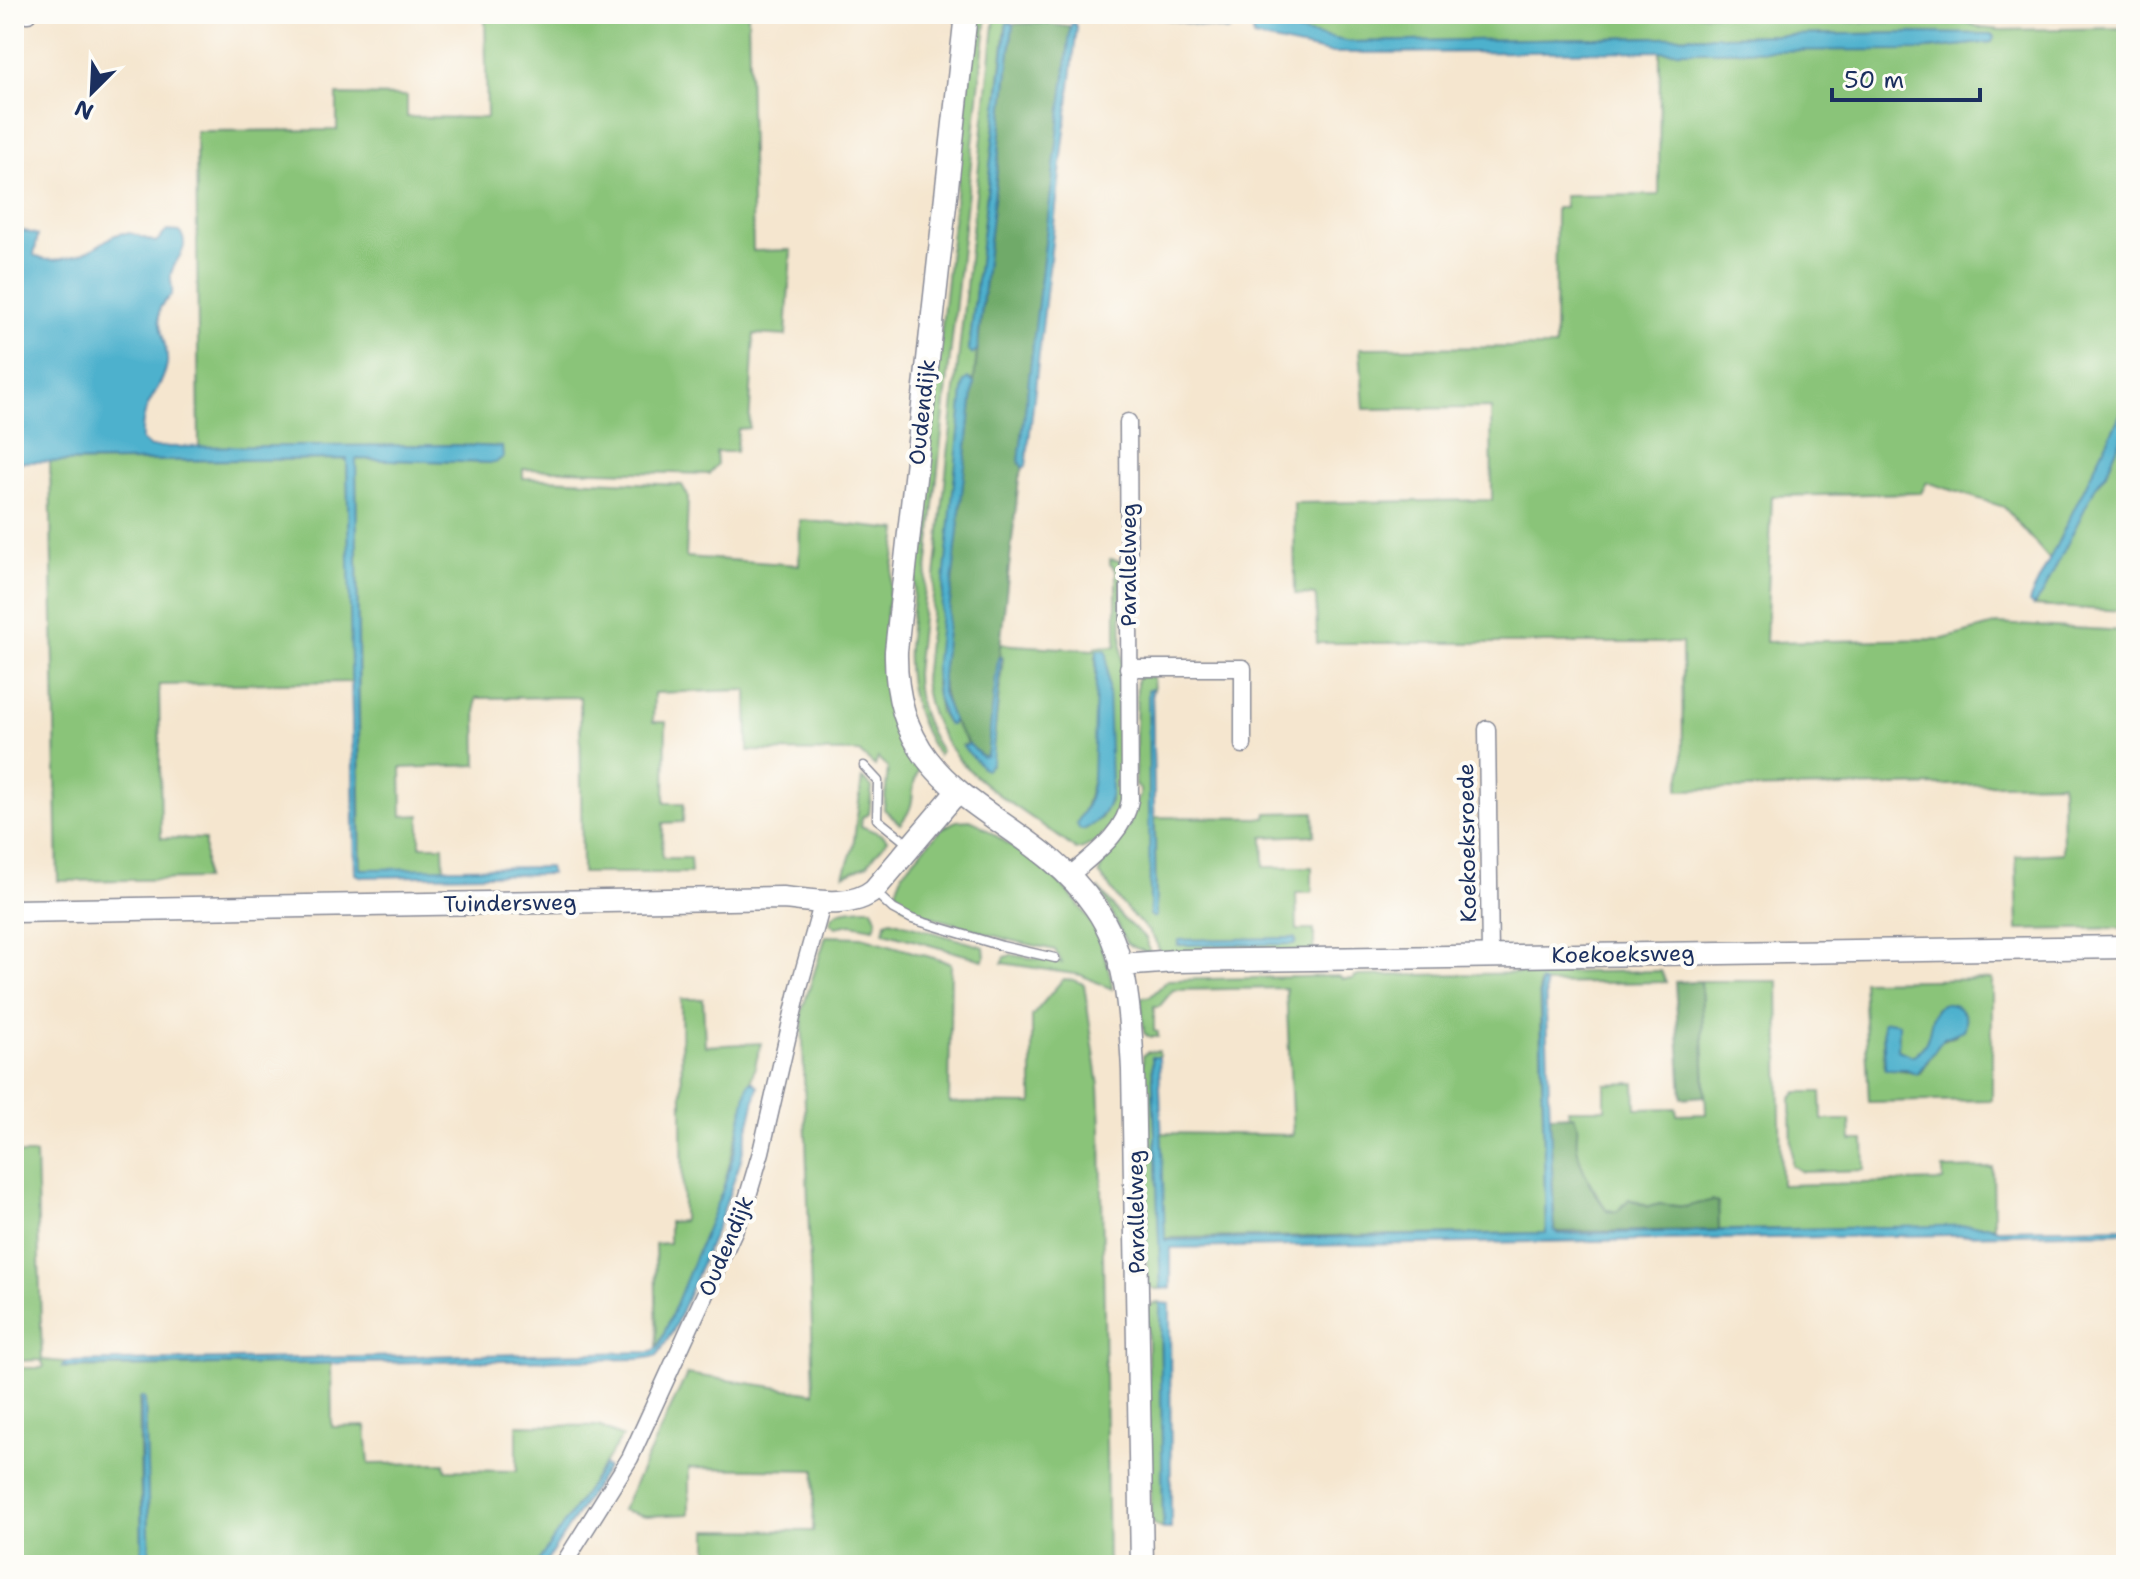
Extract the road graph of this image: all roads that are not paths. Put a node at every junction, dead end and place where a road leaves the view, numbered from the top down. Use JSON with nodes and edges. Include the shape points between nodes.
{"nodes":[{"id":1,"x":14,"y":14,"type":"edge"},
{"id":2,"x":28,"y":14,"type":"edge"},
{"id":3,"x":966,"y":14,"type":"edge"},
{"id":4,"x":1128,"y":422,"type":"dead end"},
{"id":5,"x":1128,"y":668,"type":"junction"},
{"id":6,"x":1487,"y":729,"type":"dead end"},
{"id":7,"x":1243,"y":745,"type":"dead end"},
{"id":8,"x":864,"y":766,"type":"dead end"},
{"id":9,"x":957,"y":792,"type":"junction"},
{"id":10,"x":911,"y":847,"type":"junction"},
{"id":11,"x":1069,"y":876,"type":"junction"},
{"id":12,"x":874,"y":890,"type":"junction"},
{"id":13,"x":823,"y":901,"type":"junction"},
{"id":14,"x":14,"y":911,"type":"edge"},
{"id":15,"x":2126,"y":947,"type":"edge"},
{"id":16,"x":1490,"y":956,"type":"junction"},
{"id":17,"x":1055,"y":958,"type":"dead end"},
{"id":18,"x":1120,"y":965,"type":"junction"},
{"id":19,"x":563,"y":1565,"type":"edge"},
{"id":20,"x":1142,"y":1565,"type":"edge"}],
"edges":[{"from":1,"to":2,"type":"street"},
{"from":3,"to":9,"type":"street","name":"Oudendijk","via":[[896,666],[910,730],[931,765]]},
{"from":4,"to":5,"type":"street","name":"Parallelweg"},
{"from":5,"to":7,"type":"street","via":[[1243,668]]},
{"from":5,"to":11,"type":"street","name":"Parallelweg","via":[[1128,813],[1118,831]]},
{"from":6,"to":16,"type":"street","name":"Koekoeksroede"},
{"from":8,"to":10,"type":"lane","via":[[878,781],[877,819]]},
{"from":9,"to":10,"type":"street"},
{"from":9,"to":11,"type":"street","name":"Parallelweg"},
{"from":10,"to":12,"type":"street"},
{"from":11,"to":18,"type":"street","name":"Parallelweg","via":[[1096,908]]},
{"from":12,"to":13,"type":"street","name":"Tuindersweg","via":[[857,899]]},
{"from":12,"to":17,"type":"lane","via":[[912,919]]},
{"from":13,"to":14,"type":"street","name":"Tuindersweg"},
{"from":13,"to":19,"type":"street","name":"Oudendijk","via":[[744,1209],[630,1458]]},
{"from":15,"to":16,"type":"street","name":"Koekoeksweg"},
{"from":16,"to":18,"type":"street","name":"Koekoeksweg"},
{"from":18,"to":20,"type":"street","name":"Parallelweg","via":[[1133,1070]]}]}
